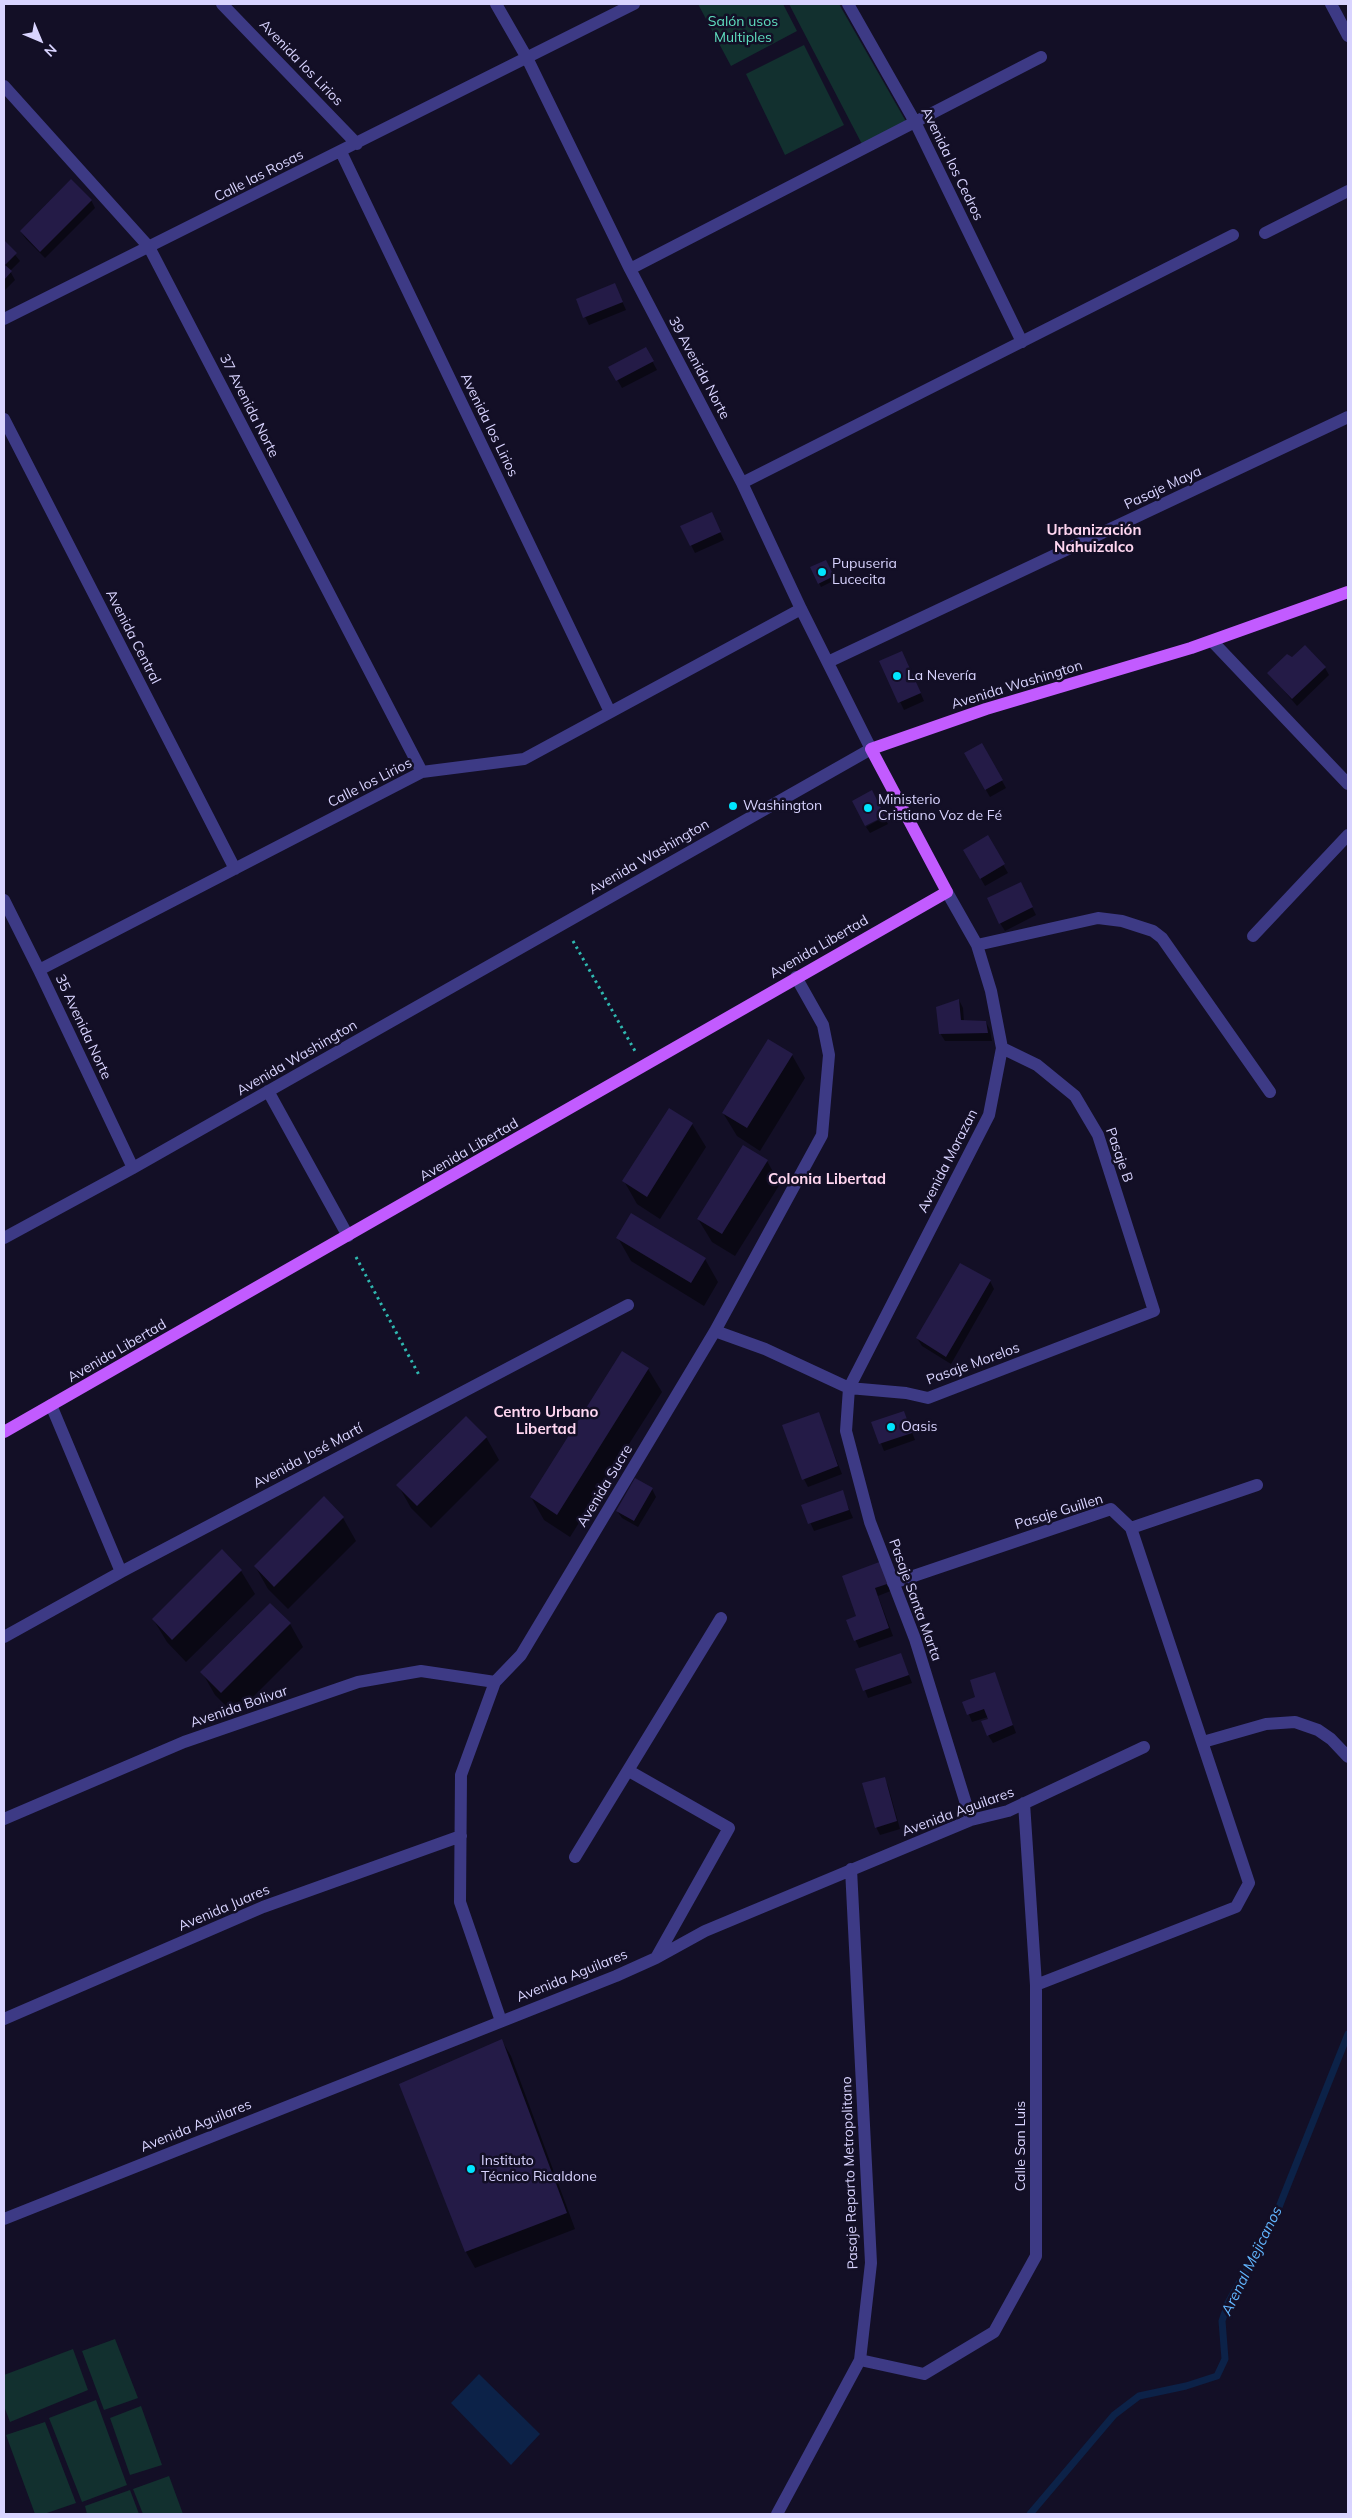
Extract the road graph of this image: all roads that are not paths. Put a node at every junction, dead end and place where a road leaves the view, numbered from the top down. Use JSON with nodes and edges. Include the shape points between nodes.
{"nodes":[{"id":1,"x":222,"y":4,"type":"edge"},
{"id":2,"x":496,"y":4,"type":"edge"},
{"id":3,"x":634,"y":4,"type":"edge"},
{"id":4,"x":848,"y":4,"type":"edge"},
{"id":5,"x":1331,"y":4,"type":"edge"},
{"id":6,"x":1348,"y":36,"type":"edge"},
{"id":7,"x":1040,"y":57,"type":"dead end"},
{"id":8,"x":527,"y":58,"type":"junction"},
{"id":9,"x":4,"y":86,"type":"edge"},
{"id":10,"x":915,"y":122,"type":"junction"},
{"id":11,"x":357,"y":144,"type":"junction"},
{"id":12,"x":340,"y":152,"type":"junction"},
{"id":13,"x":1348,"y":191,"type":"edge"},
{"id":14,"x":1265,"y":233,"type":"dead end"},
{"id":15,"x":1233,"y":235,"type":"dead end"},
{"id":16,"x":149,"y":247,"type":"junction"},
{"id":17,"x":630,"y":269,"type":"junction"},
{"id":18,"x":4,"y":319,"type":"edge"},
{"id":19,"x":1022,"y":342,"type":"junction"},
{"id":20,"x":1348,"y":417,"type":"edge"},
{"id":21,"x":4,"y":420,"type":"edge"},
{"id":22,"x":742,"y":483,"type":"junction"},
{"id":23,"x":1348,"y":592,"type":"edge"},
{"id":24,"x":801,"y":609,"type":"junction"},
{"id":25,"x":1212,"y":642,"type":"junction"},
{"id":26,"x":828,"y":662,"type":"junction"},
{"id":27,"x":610,"y":712,"type":"junction"},
{"id":28,"x":871,"y":748,"type":"junction"},
{"id":29,"x":422,"y":772,"type":"junction"},
{"id":30,"x":1348,"y":784,"type":"edge"},
{"id":31,"x":1348,"y":835,"type":"edge"},
{"id":32,"x":235,"y":869,"type":"junction"},
{"id":33,"x":948,"y":892,"type":"junction"},
{"id":34,"x":4,"y":900,"type":"edge"},
{"id":35,"x":1253,"y":936,"type":"dead end"},
{"id":36,"x":977,"y":946,"type":"junction"},
{"id":37,"x":40,"y":970,"type":"junction"},
{"id":38,"x":796,"y":978,"type":"junction"},
{"id":39,"x":1002,"y":1048,"type":"junction"},
{"id":40,"x":268,"y":1091,"type":"junction"},
{"id":41,"x":1270,"y":1092,"type":"dead end"},
{"id":42,"x":132,"y":1168,"type":"junction"},
{"id":43,"x":348,"y":1236,"type":"junction"},
{"id":44,"x":4,"y":1238,"type":"edge"},
{"id":45,"x":628,"y":1305,"type":"dead end"},
{"id":46,"x":1154,"y":1311,"type":"joint"},
{"id":47,"x":716,"y":1330,"type":"junction"},
{"id":48,"x":849,"y":1388,"type":"junction"},
{"id":49,"x":51,"y":1405,"type":"junction"},
{"id":50,"x":4,"y":1432,"type":"edge"},
{"id":51,"x":1257,"y":1485,"type":"dead end"},
{"id":52,"x":1131,"y":1528,"type":"junction"},
{"id":53,"x":121,"y":1572,"type":"junction"},
{"id":54,"x":893,"y":1583,"type":"junction"},
{"id":55,"x":721,"y":1618,"type":"dead end"},
{"id":56,"x":4,"y":1637,"type":"edge"},
{"id":57,"x":495,"y":1682,"type":"junction"},
{"id":58,"x":1203,"y":1742,"type":"junction"},
{"id":59,"x":1144,"y":1747,"type":"dead end"},
{"id":60,"x":1348,"y":1757,"type":"edge"},
{"id":61,"x":629,"y":1771,"type":"junction"},
{"id":62,"x":1024,"y":1803,"type":"junction"},
{"id":63,"x":4,"y":1819,"type":"edge"},
{"id":64,"x":971,"y":1820,"type":"junction"},
{"id":65,"x":461,"y":1836,"type":"junction"},
{"id":66,"x":575,"y":1858,"type":"dead end"},
{"id":67,"x":851,"y":1869,"type":"junction"},
{"id":68,"x":656,"y":1958,"type":"junction"},
{"id":69,"x":1036,"y":1985,"type":"junction"},
{"id":70,"x":4,"y":2019,"type":"edge"},
{"id":71,"x":501,"y":2021,"type":"junction"},
{"id":72,"x":4,"y":2218,"type":"edge"},
{"id":73,"x":860,"y":2360,"type":"junction"},
{"id":74,"x":776,"y":2514,"type":"edge"}],
"edges":[{"from":1,"to":11,"type":"street","name":"Avenida los Lirios"},
{"from":2,"to":8,"type":"street","name":"39 Avenida Norte"},
{"from":3,"to":8,"type":"street","name":"Calle las Rosas"},
{"from":4,"to":10,"type":"street","name":"Avenida los Cedros"},
{"from":5,"to":6,"type":"street"},
{"from":7,"to":10,"type":"street"},
{"from":8,"to":11,"type":"street","name":"Calle las Rosas"},
{"from":8,"to":17,"type":"street","name":"39 Avenida Norte"},
{"from":9,"to":16,"type":"street","name":"37 Avenida Norte"},
{"from":10,"to":17,"type":"street"},
{"from":10,"to":19,"type":"street","name":"Avenida los Cedros"},
{"from":11,"to":12,"type":"street","name":"Calle las Rosas"},
{"from":12,"to":16,"type":"street","name":"Calle las Rosas"},
{"from":12,"to":27,"type":"street","name":"Avenida los Lirios"},
{"from":13,"to":14,"type":"street"},
{"from":15,"to":19,"type":"street"},
{"from":16,"to":18,"type":"street","name":"Calle las Rosas"},
{"from":16,"to":29,"type":"street","name":"37 Avenida Norte"},
{"from":17,"to":22,"type":"street","name":"39 Avenida Norte"},
{"from":19,"to":22,"type":"street"},
{"from":20,"to":26,"type":"street","name":"Pasaje Maya"},
{"from":21,"to":32,"type":"street","name":"Avenida Central"},
{"from":22,"to":24,"type":"street","name":"39 Avenida Norte"},
{"from":23,"to":25,"type":"main road","name":"Avenida Washington"},
{"from":24,"to":26,"type":"street","name":"39 Avenida Norte"},
{"from":24,"to":27,"type":"street","name":"Calle los Lirios"},
{"from":25,"to":28,"type":"main road","name":"Avenida Washington","via":[[986,709]]},
{"from":25,"to":30,"type":"street"},
{"from":26,"to":28,"type":"street","name":"39 Avenida Norte"},
{"from":27,"to":29,"type":"street","name":"Calle los Lirios","via":[[524,759]]},
{"from":28,"to":33,"type":"main road","name":"Avenida Morazan"},
{"from":28,"to":40,"type":"street","name":"Avenida Washington"},
{"from":29,"to":32,"type":"street","name":"Calle los Lirios"},
{"from":31,"to":35,"type":"street"},
{"from":32,"to":37,"type":"street","name":"Calle los Lirios"},
{"from":33,"to":36,"type":"street","name":"Avenida Morazan"},
{"from":33,"to":38,"type":"main road","name":"Avenida Libertad"},
{"from":34,"to":37,"type":"street","name":"35 Avenida Norte"},
{"from":36,"to":39,"type":"street","name":"Avenida Morazan","via":[[991,990]]},
{"from":36,"to":41,"type":"street","via":[[1098,918],[1153,930],[1162,938]]},
{"from":37,"to":42,"type":"street","name":"35 Avenida Norte"},
{"from":38,"to":43,"type":"main road","name":"Avenida Libertad"},
{"from":38,"to":47,"type":"street","name":"Avenida Sucre","via":[[823,1025],[829,1055],[822,1135]]},
{"from":39,"to":46,"type":"street","name":"Pasaje B","via":[[1037,1065],[1075,1096],[1098,1135]]},
{"from":39,"to":48,"type":"street","name":"Avenida Morazan","via":[[989,1115]]},
{"from":40,"to":42,"type":"street","name":"Avenida Washington"},
{"from":40,"to":43,"type":"street"},
{"from":42,"to":44,"type":"street","name":"Avenida Washington"},
{"from":43,"to":49,"type":"main road","name":"Avenida Libertad"},
{"from":45,"to":53,"type":"street","name":"Avenida José Martí"},
{"from":46,"to":48,"type":"street","name":"Pasaje Morelos","via":[[928,1398]]},
{"from":47,"to":48,"type":"street","name":"Pasaje Morelos","via":[[765,1348]]},
{"from":47,"to":57,"type":"street","name":"Avenida Sucre","via":[[520,1655]]},
{"from":48,"to":54,"type":"street","name":"Pasaje Santa Marta","via":[[846,1431],[870,1522]]},
{"from":49,"to":50,"type":"main road","name":"Avenida Libertad"},
{"from":49,"to":53,"type":"street"},
{"from":51,"to":52,"type":"street"},
{"from":52,"to":54,"type":"street","name":"Pasaje Guillen","via":[[1111,1509]]},
{"from":52,"to":58,"type":"street"},
{"from":53,"to":56,"type":"street","name":"Avenida José Martí"},
{"from":54,"to":64,"type":"street","name":"Pasaje Santa Marta","via":[[915,1639]]},
{"from":55,"to":61,"type":"street"},
{"from":57,"to":63,"type":"street","name":"Avenida Bolivar","via":[[421,1671],[358,1682],[184,1742]]},
{"from":57,"to":65,"type":"street","name":"Avenida Sucre","via":[[461,1775]]},
{"from":58,"to":60,"type":"street","via":[[1266,1724],[1295,1722],[1318,1730]]},
{"from":58,"to":69,"type":"street","via":[[1249,1883],[1236,1908]]},
{"from":59,"to":62,"type":"street","name":"Avenida Aguilares"},
{"from":61,"to":66,"type":"street"},
{"from":61,"to":68,"type":"street","via":[[729,1828]]},
{"from":62,"to":64,"type":"street","name":"Avenida Aguilares","via":[[1008,1811]]},
{"from":62,"to":69,"type":"street","name":"Calle San Luis"},
{"from":64,"to":67,"type":"street","name":"Avenida Aguilares"},
{"from":65,"to":70,"type":"street","name":"Avenida Juares","via":[[263,1907]]},
{"from":65,"to":71,"type":"street","name":"Avenida Sucre","via":[[460,1902]]},
{"from":67,"to":68,"type":"street","name":"Avenida Aguilares","via":[[705,1931]]},
{"from":67,"to":73,"type":"street","name":"Pasaje Reparto Metropolitano","via":[[871,2263]]},
{"from":68,"to":71,"type":"street","name":"Avenida Aguilares"},
{"from":69,"to":73,"type":"street","name":"Calle San Luis","via":[[1036,2256],[994,2332],[924,2374]]},
{"from":71,"to":72,"type":"street","name":"Avenida Aguilares"},
{"from":73,"to":74,"type":"street","name":"Pasaje Reparto Metropolitano"}]}
